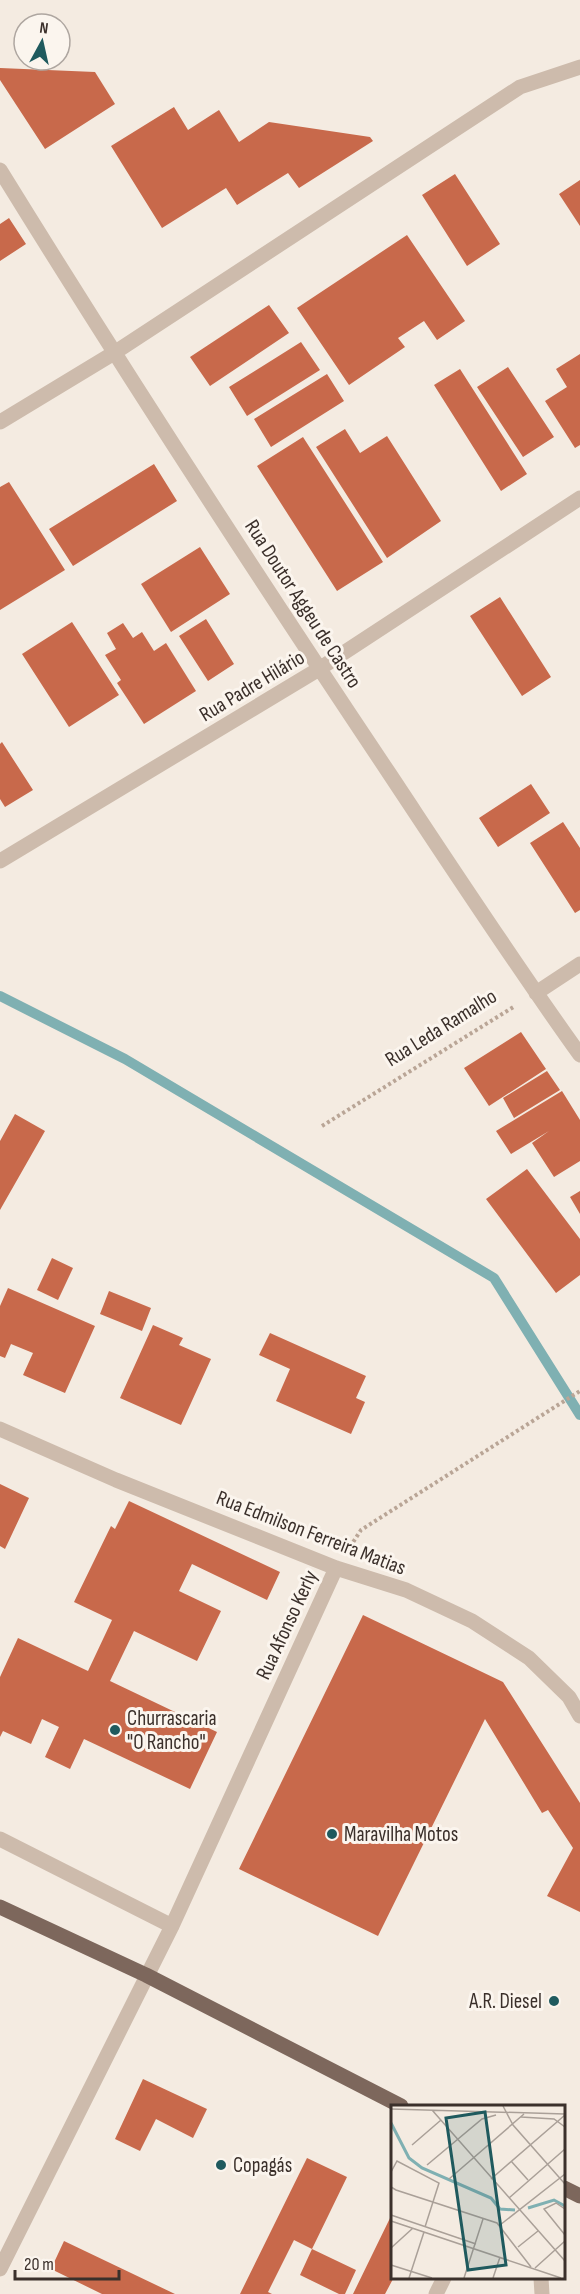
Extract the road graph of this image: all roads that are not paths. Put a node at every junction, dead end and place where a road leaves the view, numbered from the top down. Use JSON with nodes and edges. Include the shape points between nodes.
{"nodes":[{"id":1,"x":580,"y":67,"type":"edge"},
{"id":2,"x":0,"y":170,"type":"edge"},
{"id":3,"x":114,"y":353,"type":"junction"},
{"id":4,"x":0,"y":422,"type":"edge"},
{"id":5,"x":580,"y":498,"type":"edge"},
{"id":6,"x":320,"y":669,"type":"junction"},
{"id":7,"x":0,"y":861,"type":"edge"},
{"id":8,"x":580,"y":964,"type":"edge"},
{"id":9,"x":536,"y":993,"type":"junction"},
{"id":10,"x":580,"y":1055,"type":"edge"},
{"id":11,"x":0,"y":1429,"type":"edge"},
{"id":12,"x":336,"y":1568,"type":"junction"},
{"id":13,"x":574,"y":1694,"type":"edge"},
{"id":14,"x":580,"y":1716,"type":"edge"},
{"id":15,"x":0,"y":1839,"type":"edge"},
{"id":16,"x":0,"y":1907,"type":"edge"},
{"id":17,"x":172,"y":1926,"type":"junction"},
{"id":18,"x":146,"y":1975,"type":"junction"},
{"id":19,"x":399,"y":2105,"type":"edge"},
{"id":20,"x":565,"y":2188,"type":"edge"},
{"id":21,"x":580,"y":2196,"type":"edge"},
{"id":22,"x":0,"y":2269,"type":"edge"},
{"id":23,"x":443,"y":2279,"type":"edge"},
{"id":24,"x":541,"y":2279,"type":"edge"},
{"id":25,"x":436,"y":2294,"type":"edge"},
{"id":26,"x":542,"y":2294,"type":"edge"}],
"edges":[{"from":1,"to":3,"type":"street","via":[[520,87]]},
{"from":2,"to":3,"type":"street","name":"Rua Doutor Aggeu de Castro"},
{"from":3,"to":4,"type":"street"},
{"from":3,"to":6,"type":"street","name":"Rua Doutor Aggeu de Castro"},
{"from":5,"to":6,"type":"street","name":"Rua Padre Hilário"},
{"from":6,"to":7,"type":"street","name":"Rua Padre Hilário"},
{"from":6,"to":9,"type":"street","name":"Rua Doutor Aggeu de Castro"},
{"from":8,"to":9,"type":"street"},
{"from":9,"to":10,"type":"street","name":"Rua Doutor Aggeu de Castro"},
{"from":11,"to":12,"type":"street","name":"Rua Edmilson Ferreira Matias"},
{"from":12,"to":13,"type":"street","name":"Rua Edmilson Ferreira Matias","via":[[406,1590],[472,1621],[529,1658]]},
{"from":12,"to":17,"type":"street","name":"Rua Afonso Kerly"},
{"from":13,"to":14,"type":"street","name":"Rua Edmilson Ferreira Matias"},
{"from":15,"to":17,"type":"street"},
{"from":16,"to":18,"type":"main road"},
{"from":17,"to":18,"type":"street","name":"Rua Afonso Kerly"},
{"from":18,"to":19,"type":"main road"},
{"from":18,"to":22,"type":"street","name":"Rua Afonso Kerly"},
{"from":20,"to":21,"type":"main road"},
{"from":23,"to":25,"type":"street"},
{"from":24,"to":26,"type":"street"}]}
